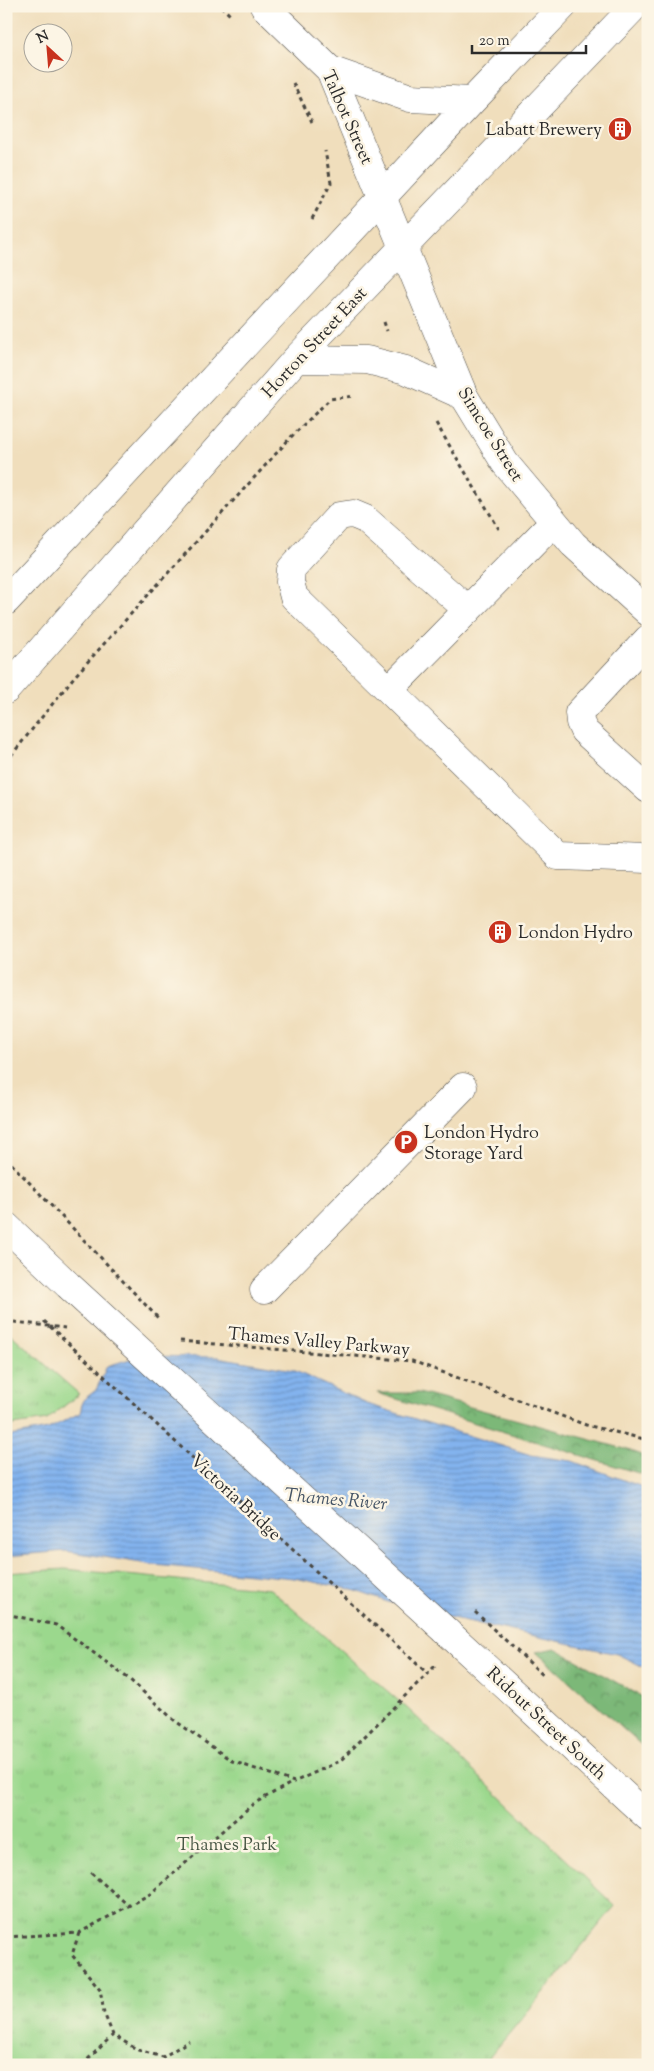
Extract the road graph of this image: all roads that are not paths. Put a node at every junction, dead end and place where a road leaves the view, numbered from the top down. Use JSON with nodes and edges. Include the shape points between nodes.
{"nodes":[{"id":1,"x":264,"y":6,"type":"edge"},
{"id":2,"x":563,"y":6,"type":"edge"},
{"id":3,"x":635,"y":6,"type":"edge"},
{"id":4,"x":330,"y":70,"type":"junction"},
{"id":5,"x":472,"y":101,"type":"junction"},
{"id":6,"x":383,"y":197,"type":"junction"},
{"id":7,"x":404,"y":247,"type":"junction"},
{"id":8,"x":296,"y":359,"type":"junction"},
{"id":9,"x":464,"y":396,"type":"junction"},
{"id":10,"x":554,"y":522,"type":"junction"},
{"id":11,"x":6,"y":600,"type":"edge"},
{"id":12,"x":468,"y":610,"type":"junction"},
{"id":13,"x":648,"y":612,"type":"edge"},
{"id":14,"x":648,"y":639,"type":"edge"},
{"id":15,"x":6,"y":690,"type":"edge"},
{"id":16,"x":389,"y":690,"type":"junction"},
{"id":17,"x":648,"y":789,"type":"edge"},
{"id":18,"x":648,"y":859,"type":"edge"},
{"id":19,"x":464,"y":1087,"type":"dead end"},
{"id":20,"x":6,"y":1226,"type":"edge"},
{"id":21,"x":264,"y":1290,"type":"dead end"},
{"id":22,"x":648,"y":1818,"type":"edge"}],
"edges":[{"from":1,"to":4,"type":"main road","name":"Talbot Street"},
{"from":2,"to":5,"type":"main road"},
{"from":3,"to":7,"type":"main road","name":"Horton Street East"},
{"from":4,"to":5,"type":"main road","via":[[410,98]]},
{"from":4,"to":6,"type":"main road","name":"Talbot Street"},
{"from":5,"to":6,"type":"main road"},
{"from":6,"to":7,"type":"main road","name":"Talbot Street"},
{"from":6,"to":11,"type":"main road"},
{"from":7,"to":8,"type":"main road","name":"Horton Street East"},
{"from":7,"to":9,"type":"main road","name":"Simcoe Street"},
{"from":8,"to":9,"type":"main road","via":[[367,360],[406,370]]},
{"from":8,"to":15,"type":"main road","name":"Horton Street East"},
{"from":9,"to":10,"type":"main road","name":"Simcoe Street","via":[[505,464]]},
{"from":10,"to":12,"type":"main road"},
{"from":10,"to":13,"type":"main road","name":"Simcoe Street","via":[[573,544]]},
{"from":12,"to":16,"type":"main road"},
{"from":12,"to":16,"type":"main road","via":[[365,519],[353,514],[339,516],[290,569],[294,597]]},
{"from":14,"to":17,"type":"main road","via":[[579,713],[584,731]]},
{"from":16,"to":18,"type":"main road","via":[[558,856]]},
{"from":19,"to":21,"type":"main road"},
{"from":20,"to":22,"type":"main road","name":"Ridout Street South","bridge":true}]}
